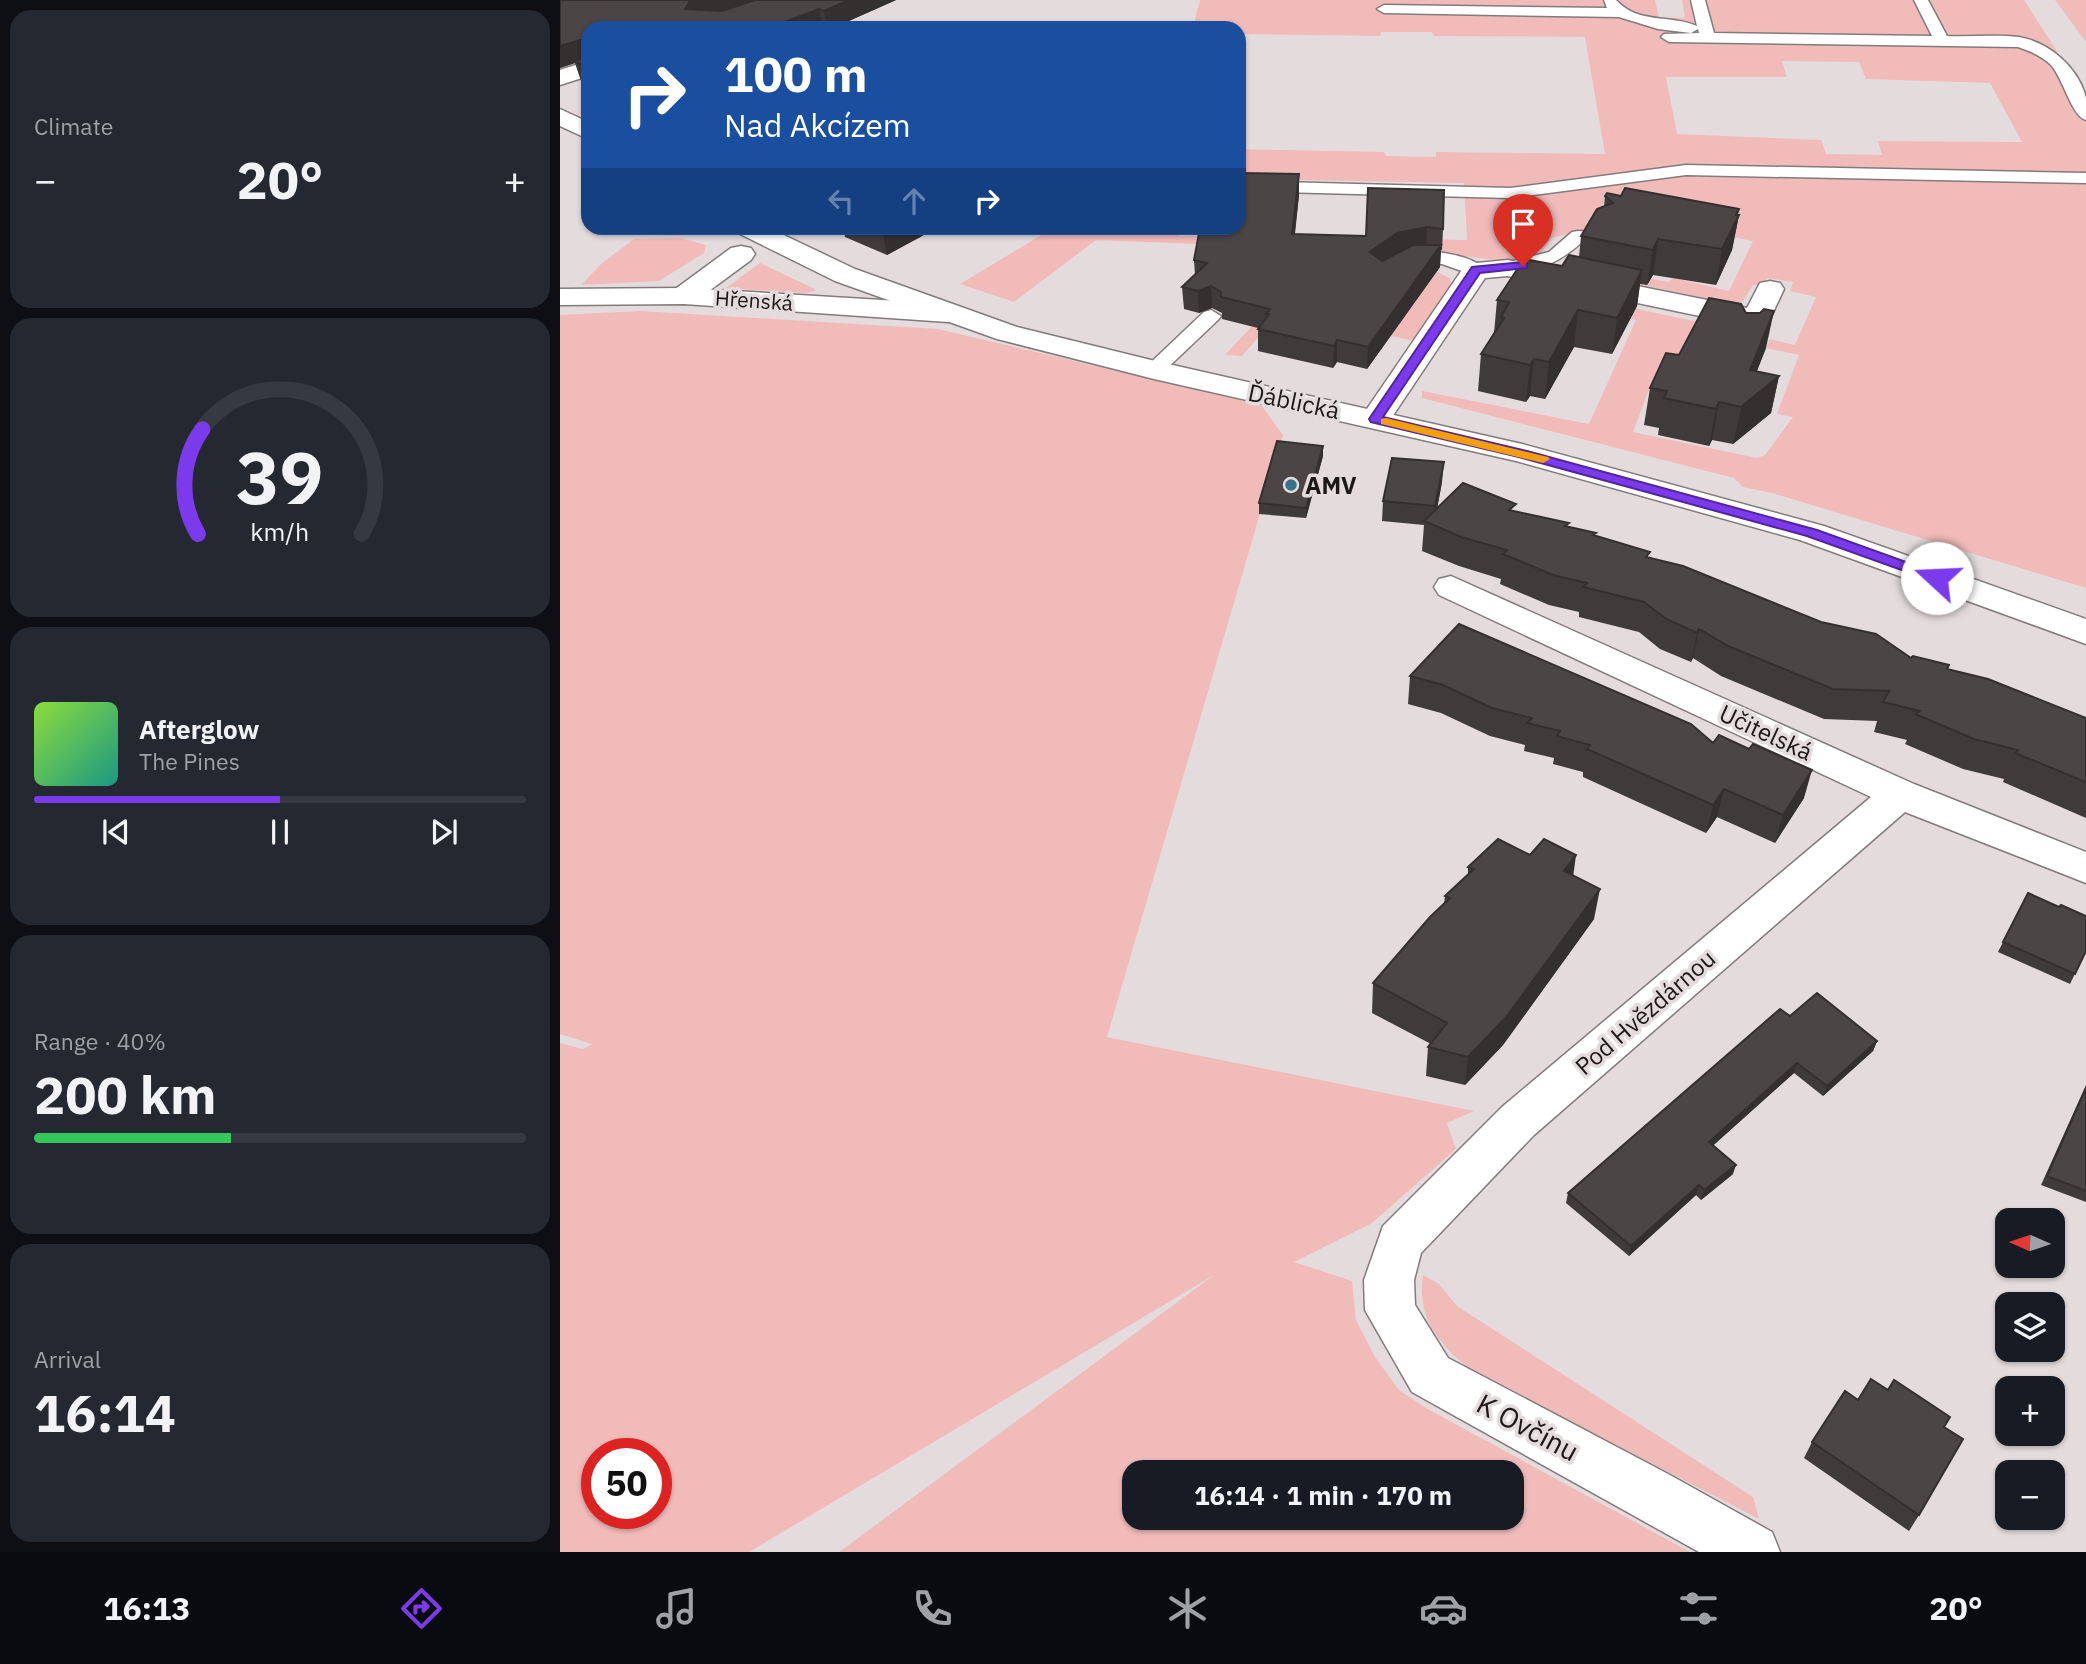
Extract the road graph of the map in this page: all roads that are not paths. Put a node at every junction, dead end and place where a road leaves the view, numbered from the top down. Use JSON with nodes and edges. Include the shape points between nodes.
{"nodes":[{"id":1,"x":1609,"y":0,"type":"edge"},
{"id":2,"x":1698,"y":0,"type":"edge"},
{"id":3,"x":1921,"y":0,"type":"edge"},
{"id":4,"x":1384,"y":9,"type":"dead end"},
{"id":5,"x":1623,"y":13,"type":"junction"},
{"id":6,"x":1707,"y":34,"type":"junction"},
{"id":7,"x":1668,"y":37,"type":"dead end"},
{"id":8,"x":1942,"y":41,"type":"junction"},
{"id":9,"x":581,"y":70,"type":"edge"},
{"id":10,"x":560,"y":78,"type":"edge"},
{"id":11,"x":2086,"y":115,"type":"edge"},
{"id":12,"x":560,"y":116,"type":"edge"},
{"id":13,"x":581,"y":128,"type":"edge"},
{"id":14,"x":2086,"y":178,"type":"edge"},
{"id":15,"x":1246,"y":186,"type":"edge"},
{"id":16,"x":1597,"y":237,"type":"edge"},
{"id":17,"x":745,"y":241,"type":"edge"},
{"id":18,"x":1388,"y":268,"type":"edge"},
{"id":19,"x":1508,"y":268,"type":"junction"},
{"id":20,"x":1476,"y":270,"type":"junction"},
{"id":21,"x":1770,"y":289,"type":"dead end"},
{"id":22,"x":684,"y":296,"type":"junction"},
{"id":23,"x":560,"y":297,"type":"edge"},
{"id":24,"x":948,"y":313,"type":"junction"},
{"id":25,"x":1211,"y":316,"type":"dead end"},
{"id":26,"x":1154,"y":370,"type":"junction"},
{"id":27,"x":1375,"y":419,"type":"junction"},
{"id":28,"x":1451,"y":587,"type":"dead end"},
{"id":29,"x":2086,"y":632,"type":"edge"},
{"id":30,"x":1900,"y":794,"type":"junction"},
{"id":31,"x":2086,"y":868,"type":"edge"},
{"id":32,"x":1400,"y":1242,"type":"joint"},
{"id":33,"x":1746,"y":1551,"type":"edge"}],
"edges":[{"from":1,"to":5,"type":"lane"},
{"from":2,"to":6,"type":"lane"},
{"from":3,"to":8,"type":"lane"},
{"from":4,"to":5,"type":"lane"},
{"from":5,"to":6,"type":"lane"},
{"from":6,"to":7,"type":"lane"},
{"from":6,"to":8,"type":"lane"},
{"from":8,"to":11,"type":"lane","via":[[2019,42],[2038,47],[2057,59]]},
{"from":9,"to":10,"type":"street"},
{"from":12,"to":13,"type":"street"},
{"from":14,"to":15,"type":"lane","via":[[1686,170],[1510,193]]},
{"from":16,"to":19,"type":"lane","via":[[1578,236],[1556,257]]},
{"from":17,"to":22,"type":"street"},
{"from":17,"to":24,"type":"street","name":"Ďáblická"},
{"from":18,"to":20,"type":"lane","via":[[1411,257],[1460,262]]},
{"from":19,"to":20,"type":"street"},
{"from":19,"to":21,"type":"street","via":[[1751,331]]},
{"from":20,"to":27,"type":"street"},
{"from":22,"to":23,"type":"street","name":"Hřenská"},
{"from":22,"to":24,"type":"street","name":"Hřenská"},
{"from":24,"to":26,"type":"street","name":"Ďáblická","via":[[1007,333]]},
{"from":25,"to":26,"type":"lane"},
{"from":26,"to":27,"type":"street","name":"Ďáblická"},
{"from":27,"to":29,"type":"street","name":"Ďáblická","via":[[1522,453],[1812,533]]},
{"from":28,"to":30,"type":"street","name":"Učitelská"},
{"from":30,"to":31,"type":"street","name":"Učitelská"},
{"from":30,"to":32,"type":"street","name":"Pod Hvězdárnou","via":[[1518,1121]]},
{"from":32,"to":33,"type":"street","name":"K Ovčínu","via":[[1389,1280],[1390,1310],[1430,1374]]}]}
